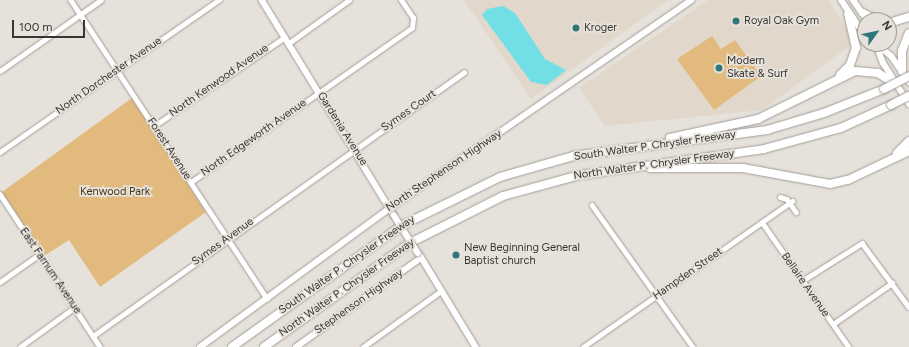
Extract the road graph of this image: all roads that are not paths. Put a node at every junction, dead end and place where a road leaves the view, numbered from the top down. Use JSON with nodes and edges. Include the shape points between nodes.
{"nodes":[{"id":1,"x":71,"y":0,"type":"edge"},
{"id":2,"x":101,"y":0,"type":"edge"},
{"id":3,"x":219,"y":0,"type":"edge"},
{"id":4,"x":262,"y":0,"type":"edge"},
{"id":5,"x":349,"y":0,"type":"edge"},
{"id":6,"x":401,"y":0,"type":"edge"},
{"id":7,"x":691,"y":0,"type":"edge"},
{"id":8,"x":841,"y":0,"type":"edge"},
{"id":9,"x":853,"y":0,"type":"edge"},
{"id":10,"x":862,"y":12,"type":"edge"},
{"id":11,"x":81,"y":14,"type":"junction"},
{"id":12,"x":848,"y":14,"type":"junction"},
{"id":13,"x":909,"y":17,"type":"edge"},
{"id":14,"x":897,"y":21,"type":"edge"},
{"id":15,"x":857,"y":26,"type":"edge"},
{"id":16,"x":909,"y":33,"type":"edge"},
{"id":17,"x":285,"y":37,"type":"junction"},
{"id":18,"x":289,"y":43,"type":"junction"},
{"id":19,"x":879,"y":52,"type":"edge"},
{"id":20,"x":884,"y":52,"type":"edge"},
{"id":21,"x":117,"y":70,"type":"junction"},
{"id":22,"x":0,"y":71,"type":"edge"},
{"id":23,"x":902,"y":71,"type":"junction"},
{"id":24,"x":464,"y":72,"type":"dead end"},
{"id":25,"x":909,"y":76,"type":"edge"},
{"id":26,"x":831,"y":82,"type":"junction"},
{"id":27,"x":909,"y":82,"type":"edge"},
{"id":28,"x":897,"y":85,"type":"junction"},
{"id":29,"x":320,"y":94,"type":"junction"},
{"id":30,"x":909,"y":96,"type":"edge"},
{"id":31,"x":909,"y":104,"type":"edge"},
{"id":32,"x":154,"y":126,"type":"junction"},
{"id":33,"x":909,"y":141,"type":"edge"},
{"id":34,"x":624,"y":148,"type":"junction"},
{"id":35,"x":354,"y":150,"type":"junction"},
{"id":36,"x":909,"y":151,"type":"edge"},
{"id":37,"x":0,"y":152,"type":"edge"},
{"id":38,"x":892,"y":158,"type":"junction"},
{"id":39,"x":627,"y":167,"type":"junction"},
{"id":40,"x":191,"y":182,"type":"junction"},
{"id":41,"x":780,"y":197,"type":"dead end"},
{"id":42,"x":1,"y":198,"type":"edge"},
{"id":43,"x":791,"y":202,"type":"junction"},
{"id":44,"x":592,"y":204,"type":"dead end"},
{"id":45,"x":390,"y":208,"type":"junction"},
{"id":46,"x":796,"y":212,"type":"dead end"},
{"id":47,"x":762,"y":222,"type":"junction"},
{"id":48,"x":228,"y":238,"type":"junction"},
{"id":49,"x":40,"y":254,"type":"junction"},
{"id":50,"x":420,"y":256,"type":"junction"},
{"id":51,"x":802,"y":281,"type":"junction"},
{"id":52,"x":0,"y":282,"type":"edge"},
{"id":53,"x":892,"y":283,"type":"junction"},
{"id":54,"x":441,"y":290,"type":"junction"},
{"id":55,"x":657,"y":296,"type":"junction"},
{"id":56,"x":267,"y":298,"type":"junction"},
{"id":57,"x":75,"y":307,"type":"junction"},
{"id":58,"x":909,"y":307,"type":"edge"},
{"id":59,"x":833,"y":324,"type":"junction"},
{"id":60,"x":93,"y":336,"type":"junction"},
{"id":61,"x":298,"y":346,"type":"edge"},
{"id":62,"x":848,"y":346,"type":"edge"},
{"id":63,"x":20,"y":347,"type":"edge"},
{"id":64,"x":100,"y":347,"type":"edge"},
{"id":65,"x":200,"y":347,"type":"edge"},
{"id":66,"x":232,"y":347,"type":"edge"},
{"id":67,"x":264,"y":347,"type":"edge"},
{"id":68,"x":362,"y":347,"type":"edge"},
{"id":69,"x":475,"y":347,"type":"edge"},
{"id":70,"x":583,"y":347,"type":"edge"},
{"id":71,"x":693,"y":347,"type":"edge"}],
"edges":[{"from":1,"to":11,"type":"street","name":"Forest Avenue"},
{"from":2,"to":11,"type":"street"},
{"from":3,"to":21,"type":"street","name":"North Dorchester Avenue"},
{"from":4,"to":17,"type":"street","name":"Gardenia Avenue"},
{"from":5,"to":18,"type":"street"},
{"from":6,"to":29,"type":"street","name":"North Edgeworth Avenue","via":[[414,26]]},
{"from":7,"to":45,"type":"main road","name":"North Stephenson Highway"},
{"from":8,"to":12,"type":"main road"},
{"from":9,"to":10,"type":"main road"},
{"from":11,"to":21,"type":"street","name":"Forest Avenue"},
{"from":11,"to":22,"type":"street"},
{"from":12,"to":15,"type":"main road"},
{"from":12,"to":26,"type":"highway","via":[[856,41],[855,53],[847,68]]},
{"from":13,"to":14,"type":"highway"},
{"from":16,"to":23,"type":"highway","via":[[902,49]]},
{"from":17,"to":18,"type":"street","name":"Gardenia Avenue"},
{"from":17,"to":32,"type":"street","name":"North Kenwood Avenue"},
{"from":18,"to":29,"type":"street","name":"Gardenia Avenue"},
{"from":19,"to":28,"type":"main road","via":[[882,63]]},
{"from":20,"to":23,"type":"main road"},
{"from":21,"to":32,"type":"street","name":"Forest Avenue"},
{"from":21,"to":37,"type":"street","name":"North Dorchester Avenue"},
{"from":23,"to":27,"type":"main road"},
{"from":24,"to":35,"type":"street","name":"Symes Court"},
{"from":25,"to":34,"type":"highway","name":"South Walter P. Chrysler Freeway","bridge":true,"via":[[824,114],[767,130]]},
{"from":26,"to":28,"type":"highway","via":[[864,70],[878,73]]},
{"from":26,"to":34,"type":"highway","via":[[779,110],[747,123]]},
{"from":28,"to":31,"type":"main road"},
{"from":29,"to":35,"type":"street","name":"Gardenia Avenue"},
{"from":29,"to":40,"type":"street","name":"North Edgeworth Avenue"},
{"from":30,"to":39,"type":"highway","name":"North Walter P. Chrysler Freeway","bridge":true,"via":[[841,128],[769,148]]},
{"from":32,"to":40,"type":"street","name":"Forest Avenue"},
{"from":33,"to":38,"type":"highway"},
{"from":34,"to":66,"type":"highway","name":"South Walter P. Chrysler Freeway","via":[[531,167],[450,199],[388,235]]},
{"from":35,"to":45,"type":"street","name":"Gardenia Avenue"},
{"from":35,"to":48,"type":"street","name":"Symes Avenue"},
{"from":36,"to":38,"type":"highway"},
{"from":38,"to":39,"type":"highway","via":[[848,180],[830,184],[743,168]]},
{"from":39,"to":67,"type":"highway","name":"North Walter P. Chrysler Freeway","via":[[552,181],[467,212],[397,251]]},
{"from":40,"to":48,"type":"street","name":"Forest Avenue"},
{"from":41,"to":43,"type":"street"},
{"from":42,"to":49,"type":"street","name":"East Farnum Avenue"},
{"from":43,"to":46,"type":"street"},
{"from":43,"to":47,"type":"street","name":"Hampden Street"},
{"from":44,"to":55,"type":"street"},
{"from":45,"to":50,"type":"street","name":"Gardenia Avenue","bridge":true},
{"from":45,"to":56,"type":"main road","name":"North Stephenson Highway"},
{"from":47,"to":51,"type":"street","name":"Bellaire Avenue"},
{"from":47,"to":55,"type":"street","name":"Hampden Street"},
{"from":48,"to":56,"type":"street","name":"Forest Avenue"},
{"from":48,"to":60,"type":"street","name":"Symes Avenue"},
{"from":49,"to":52,"type":"street"},
{"from":49,"to":57,"type":"street","name":"East Farnum Avenue"},
{"from":50,"to":54,"type":"street","name":"Gardenia Avenue"},
{"from":50,"to":61,"type":"main road","name":"Stephenson Highway"},
{"from":51,"to":53,"type":"street","via":[[859,243],[867,247]]},
{"from":51,"to":59,"type":"street","name":"Bellaire Avenue"},
{"from":53,"to":58,"type":"street"},
{"from":53,"to":59,"type":"street"},
{"from":54,"to":68,"type":"street"},
{"from":54,"to":69,"type":"street","name":"Gardenia Avenue"},
{"from":55,"to":70,"type":"street","name":"Hampden Street"},
{"from":55,"to":71,"type":"street"},
{"from":56,"to":65,"type":"main road","name":"North Stephenson Highway"},
{"from":57,"to":60,"type":"street","name":"East Farnum Avenue"},
{"from":57,"to":63,"type":"street"},
{"from":59,"to":62,"type":"street","name":"Bellaire Avenue"},
{"from":60,"to":64,"type":"street","name":"East Farnum Avenue"}]}
